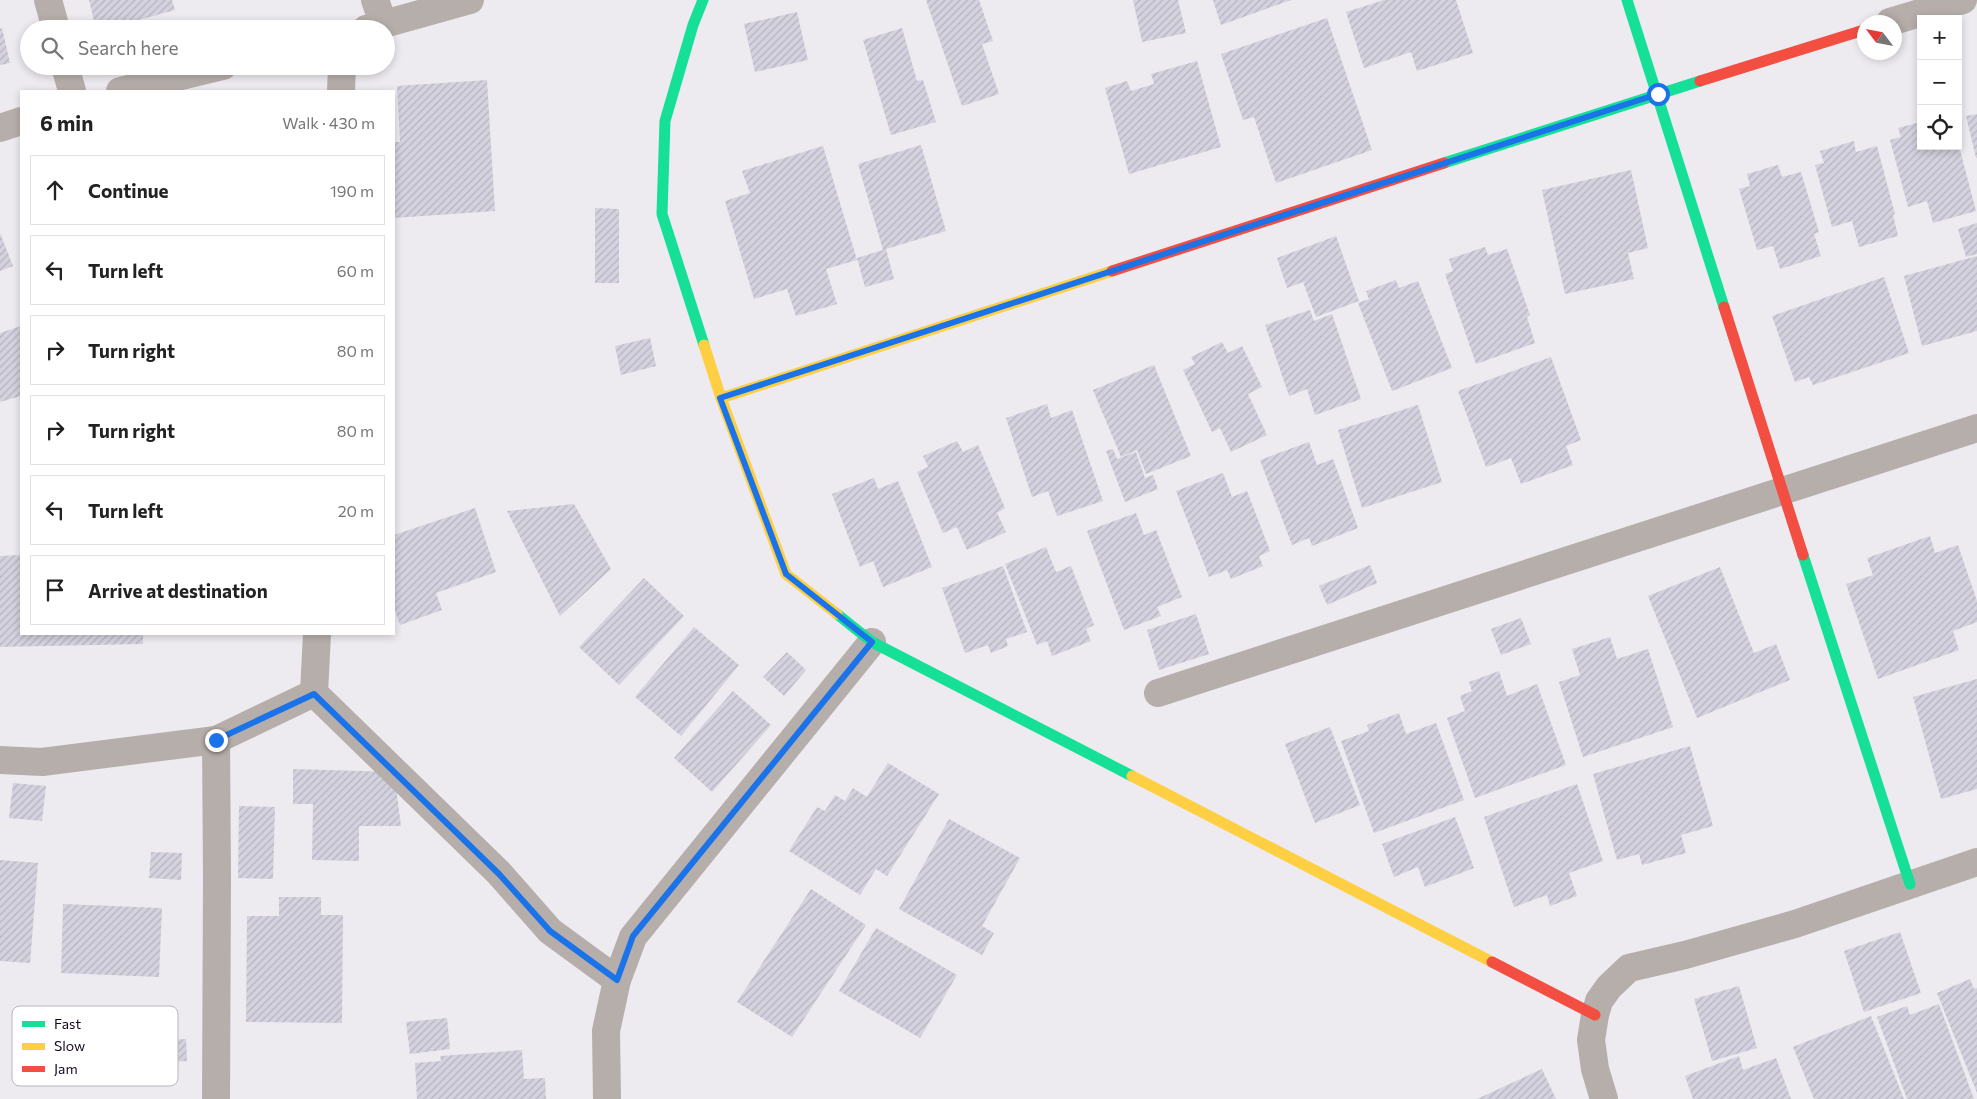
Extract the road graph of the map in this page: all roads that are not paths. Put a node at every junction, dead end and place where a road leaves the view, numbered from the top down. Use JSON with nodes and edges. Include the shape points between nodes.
{"nodes":[{"id":1,"x":48,"y":0,"type":"edge"},
{"id":2,"x":470,"y":0,"type":"edge"},
{"id":3,"x":703,"y":0,"type":"edge"},
{"id":4,"x":1626,"y":0,"type":"edge"},
{"id":5,"x":1963,"y":0,"type":"edge"},
{"id":6,"x":375,"y":17,"type":"edge"},
{"id":7,"x":1902,"y":18,"type":"edge"},
{"id":8,"x":54,"y":20,"type":"edge"},
{"id":9,"x":1857,"y":32,"type":"edge"},
{"id":10,"x":68,"y":75,"type":"edge"},
{"id":11,"x":185,"y":75,"type":"edge"},
{"id":12,"x":342,"y":75,"type":"edge"},
{"id":13,"x":72,"y":90,"type":"edge"},
{"id":14,"x":124,"y":90,"type":"edge"},
{"id":15,"x":341,"y":90,"type":"edge"},
{"id":16,"x":1658,"y":94,"type":"junction"},
{"id":17,"x":20,"y":121,"type":"edge"},
{"id":18,"x":0,"y":128,"type":"edge"},
{"id":19,"x":720,"y":398,"type":"junction"},
{"id":20,"x":1977,"y":428,"type":"edge"},
{"id":21,"x":1783,"y":492,"type":"junction"},
{"id":22,"x":317,"y":635,"type":"edge"},
{"id":23,"x":872,"y":642,"type":"junction"},
{"id":24,"x":1158,"y":693,"type":"dead end"},
{"id":25,"x":314,"y":694,"type":"junction"},
{"id":26,"x":216,"y":740,"type":"junction"},
{"id":27,"x":0,"y":760,"type":"edge"},
{"id":28,"x":1977,"y":862,"type":"edge"},
{"id":29,"x":1910,"y":884,"type":"junction"},
{"id":30,"x":617,"y":980,"type":"junction"},
{"id":31,"x":1595,"y":1015,"type":"junction"},
{"id":32,"x":216,"y":1099,"type":"edge"},
{"id":33,"x":606,"y":1099,"type":"edge"},
{"id":34,"x":1604,"y":1099,"type":"edge"}],
"edges":[{"from":1,"to":8,"type":"street"},
{"from":2,"to":6,"type":"street"},
{"from":3,"to":19,"type":"street","via":[[692,25],[665,121],[662,214]]},
{"from":4,"to":16,"type":"street"},
{"from":5,"to":7,"type":"street"},
{"from":9,"to":16,"type":"street"},
{"from":10,"to":13,"type":"street"},
{"from":11,"to":14,"type":"street"},
{"from":12,"to":15,"type":"street"},
{"from":16,"to":19,"type":"street"},
{"from":16,"to":21,"type":"street"},
{"from":17,"to":18,"type":"street"},
{"from":19,"to":23,"type":"street","via":[[786,574]]},
{"from":20,"to":21,"type":"street"},
{"from":21,"to":24,"type":"street"},
{"from":21,"to":29,"type":"street"},
{"from":22,"to":25,"type":"street"},
{"from":23,"to":30,"type":"street","via":[[633,936]]},
{"from":23,"to":31,"type":"street"},
{"from":25,"to":26,"type":"street"},
{"from":25,"to":30,"type":"street","via":[[499,874],[550,931]]},
{"from":26,"to":27,"type":"street","via":[[42,762]]},
{"from":26,"to":32,"type":"street"},
{"from":28,"to":29,"type":"street"},
{"from":29,"to":31,"type":"street","via":[[1795,924],[1629,968],[1609,987],[1599,1001]]},
{"from":30,"to":33,"type":"street","via":[[606,1031]]},
{"from":31,"to":34,"type":"street","via":[[1591,1040]]}]}
